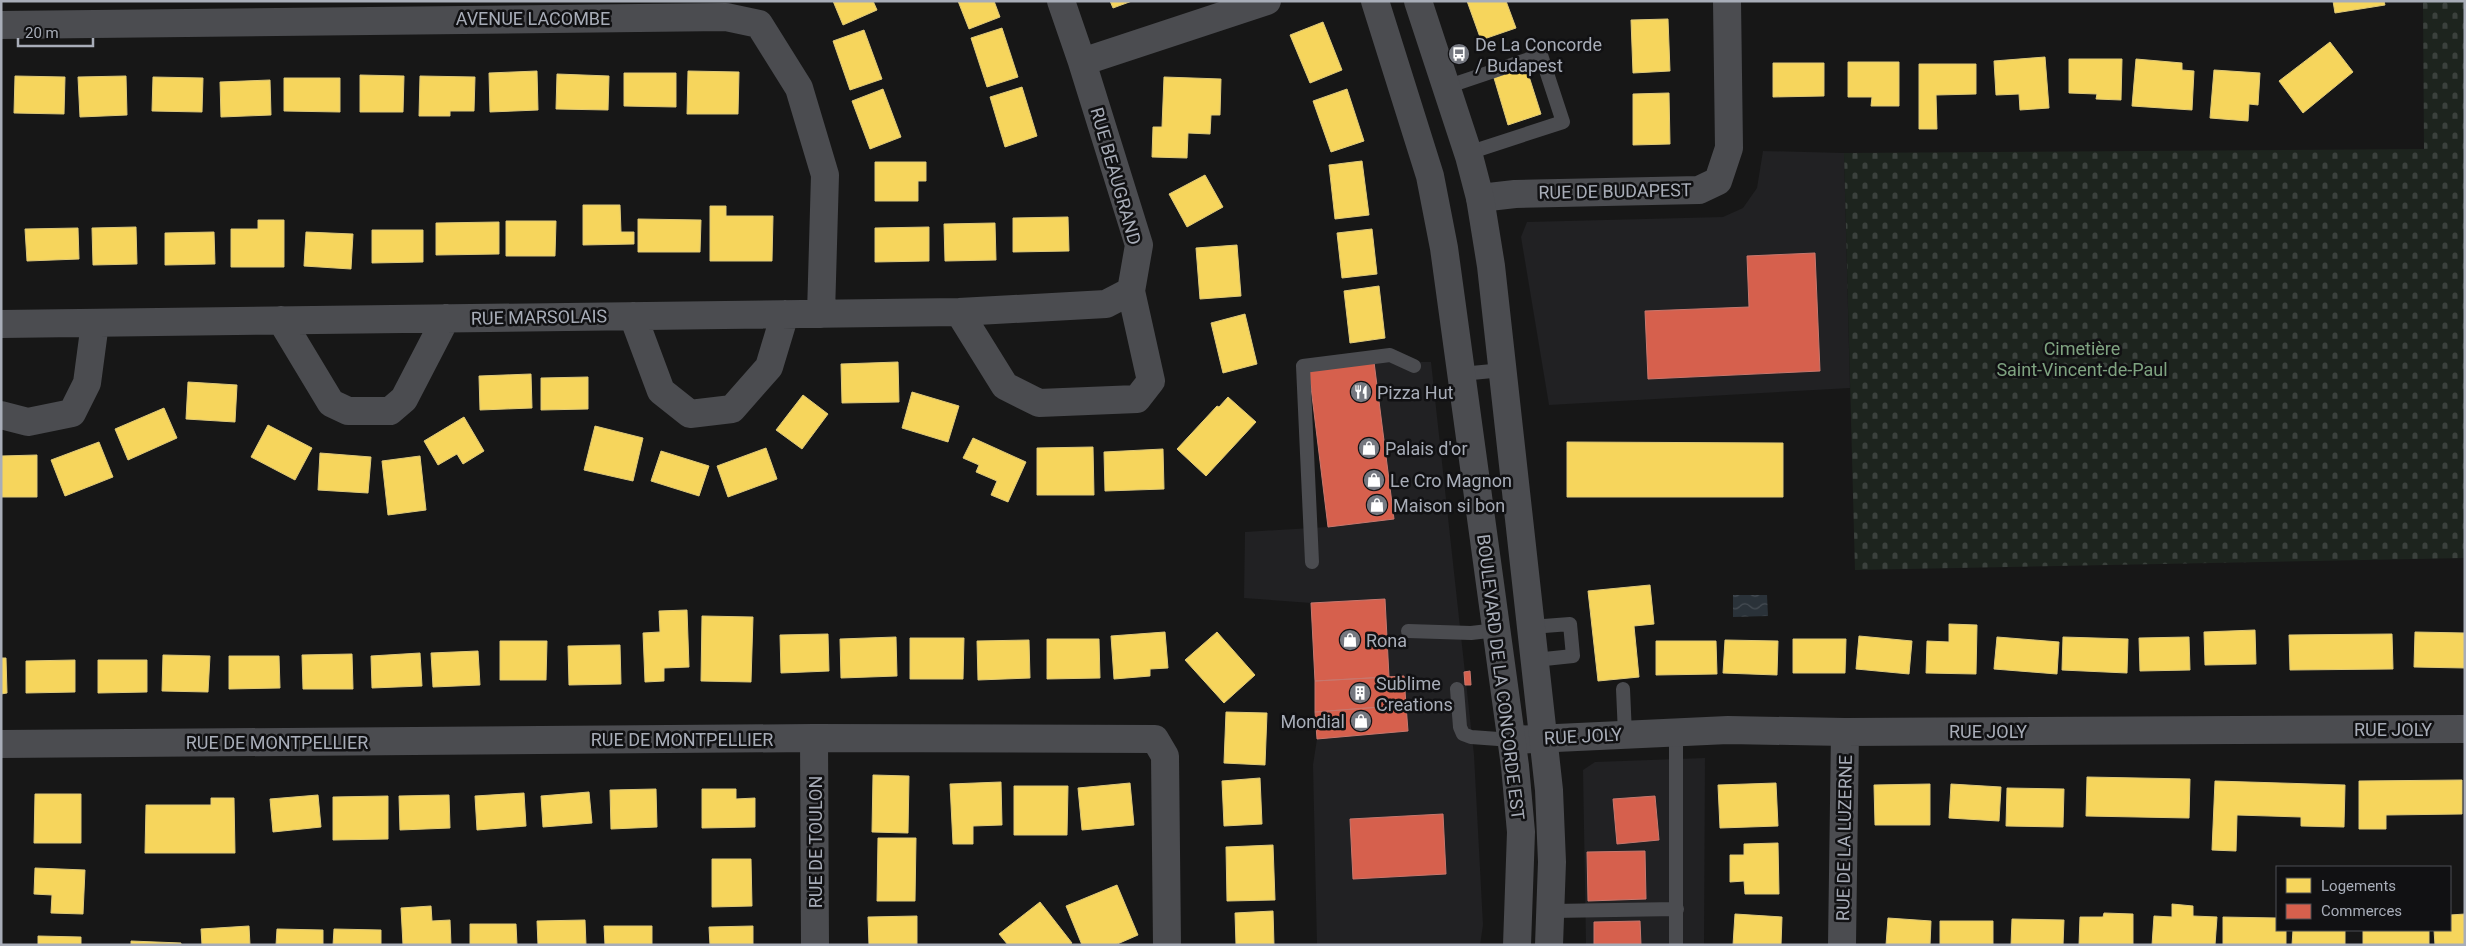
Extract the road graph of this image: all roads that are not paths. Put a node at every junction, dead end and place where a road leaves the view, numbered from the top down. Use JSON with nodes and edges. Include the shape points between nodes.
{"nodes":[{"id":1,"x":1061,"y":1,"type":"edge"},
{"id":2,"x":1267,"y":1,"type":"edge"},
{"id":3,"x":1374,"y":1,"type":"edge"},
{"id":4,"x":1418,"y":1,"type":"edge"},
{"id":5,"x":1727,"y":1,"type":"edge"},
{"id":6,"x":127,"y":12,"type":"edge"},
{"id":7,"x":1,"y":25,"type":"edge"},
{"id":8,"x":1082,"y":62,"type":"junction"},
{"id":9,"x":1446,"y":87,"type":"junction"},
{"id":10,"x":1468,"y":153,"type":"junction"},
{"id":11,"x":1480,"y":198,"type":"junction"},
{"id":12,"x":1131,"y":290,"type":"junction"},
{"id":13,"x":959,"y":312,"type":"junction"},
{"id":14,"x":784,"y":314,"type":"junction"},
{"id":15,"x":821,"y":314,"type":"junction"},
{"id":16,"x":633,"y":316,"type":"junction"},
{"id":17,"x":446,"y":318,"type":"junction"},
{"id":18,"x":281,"y":320,"type":"junction"},
{"id":19,"x":95,"y":323,"type":"junction"},
{"id":20,"x":1,"y":324,"type":"edge"},
{"id":21,"x":1414,"y":366,"type":"dead end"},
{"id":22,"x":1502,"y":370,"type":"junction"},
{"id":23,"x":1461,"y":374,"type":"junction"},
{"id":24,"x":1,"y":415,"type":"edge"},
{"id":25,"x":1312,"y":562,"type":"dead end"},
{"id":26,"x":1531,"y":627,"type":"junction"},
{"id":27,"x":1496,"y":630,"type":"junction"},
{"id":28,"x":1408,"y":631,"type":"dead end"},
{"id":29,"x":1535,"y":660,"type":"junction"},
{"id":30,"x":1456,"y":689,"type":"dead end"},
{"id":31,"x":1623,"y":689,"type":"dead end"},
{"id":32,"x":2465,"y":729,"type":"edge"},
{"id":33,"x":1676,"y":732,"type":"junction"},
{"id":34,"x":1846,"y":732,"type":"junction"},
{"id":35,"x":1625,"y":734,"type":"junction"},
{"id":36,"x":814,"y":738,"type":"junction"},
{"id":37,"x":1543,"y":738,"type":"junction"},
{"id":38,"x":1512,"y":740,"type":"junction"},
{"id":39,"x":1,"y":744,"type":"edge"},
{"id":40,"x":1677,"y":909,"type":"junction"},
{"id":41,"x":1552,"y":911,"type":"junction"},
{"id":42,"x":815,"y":945,"type":"edge"},
{"id":43,"x":1167,"y":945,"type":"edge"},
{"id":44,"x":1517,"y":945,"type":"edge"},
{"id":45,"x":1549,"y":945,"type":"edge"},
{"id":46,"x":1676,"y":945,"type":"edge"},
{"id":47,"x":1842,"y":945,"type":"edge"}],
"edges":[{"from":1,"to":8,"type":"street","name":"RUE BEAUGRAND"},
{"from":2,"to":8,"type":"street"},
{"from":3,"to":23,"type":"street","name":"BOULEVARD DE LA CONCORDE EST","via":[[1436,198]]},
{"from":4,"to":9,"type":"street","name":"BOULEVARD DE LA CONCORDE EST"},
{"from":5,"to":11,"type":"street","name":"RUE DE BUDAPEST","via":[[1729,148],[1718,181],[1698,190],[1514,194]]},
{"from":6,"to":7,"type":"street","name":"AVENUE LACOMBE"},
{"from":6,"to":15,"type":"street","name":"AVENUE LACOMBE","via":[[726,17],[759,24],[799,88],[825,175]]},
{"from":8,"to":12,"type":"street","name":"RUE BEAUGRAND","via":[[1139,245]]},
{"from":9,"to":10,"type":"street","name":"BOULEVARD DE LA CONCORDE EST"},
{"from":9,"to":10,"type":"lane","via":[[1541,56],[1563,122]]},
{"from":10,"to":11,"type":"street","name":"BOULEVARD DE LA CONCORDE EST"},
{"from":11,"to":22,"type":"street","name":"BOULEVARD DE LA CONCORDE EST"},
{"from":12,"to":13,"type":"street","name":"RUE MARSOLAIS","via":[[1106,304]]},
{"from":12,"to":13,"type":"street","via":[[1151,381],[1137,399],[1039,403],[1005,386]]},
{"from":13,"to":15,"type":"street","name":"RUE MARSOLAIS"},
{"from":14,"to":15,"type":"street","name":"RUE MARSOLAIS"},
{"from":14,"to":16,"type":"street","name":"RUE MARSOLAIS"},
{"from":14,"to":16,"type":"street","name":"RUE MARSOLAIS","via":[[770,367],[732,409],[690,414],[661,391]]},
{"from":16,"to":17,"type":"street","name":"RUE MARSOLAIS"},
{"from":17,"to":18,"type":"street","name":"RUE MARSOLAIS"},
{"from":17,"to":18,"type":"street","name":"RUE MARSOLAIS","via":[[404,399],[390,411],[348,411],[331,403]]},
{"from":18,"to":19,"type":"street","name":"RUE MARSOLAIS"},
{"from":19,"to":20,"type":"street","name":"RUE MARSOLAIS"},
{"from":19,"to":24,"type":"street","via":[[87,383],[72,414],[28,422]]},
{"from":21,"to":25,"type":"lane","via":[[1390,355],[1302,366]]},
{"from":22,"to":23,"type":"lane"},
{"from":22,"to":26,"type":"street","name":"BOULEVARD DE LA CONCORDE EST"},
{"from":23,"to":27,"type":"street","name":"BOULEVARD DE LA CONCORDE EST"},
{"from":26,"to":29,"type":"street","name":"BOULEVARD DE LA CONCORDE EST"},
{"from":26,"to":29,"type":"lane","via":[[1570,624],[1573,656]]},
{"from":27,"to":28,"type":"lane","via":[[1471,633]]},
{"from":27,"to":38,"type":"street","name":"BOULEVARD DE LA CONCORDE EST"},
{"from":29,"to":37,"type":"street","name":"BOULEVARD DE LA CONCORDE EST"},
{"from":30,"to":38,"type":"lane","via":[[1463,734]]},
{"from":31,"to":35,"type":"lane"},
{"from":32,"to":34,"type":"street","name":"RUE JOLY"},
{"from":33,"to":34,"type":"street","name":"RUE JOLY"},
{"from":33,"to":35,"type":"street","name":"RUE JOLY"},
{"from":33,"to":40,"type":"lane"},
{"from":34,"to":47,"type":"street","name":"RUE DE LA LUZERNE"},
{"from":35,"to":37,"type":"street","name":"RUE JOLY"},
{"from":36,"to":39,"type":"street","name":"RUE DE MONTPELLIER"},
{"from":36,"to":42,"type":"street","name":"RUE DE TOULON"},
{"from":36,"to":43,"type":"street","name":"RUE DE MONTPELLIER","via":[[1155,739],[1165,756]]},
{"from":37,"to":38,"type":"street","name":"RUE JOLY"},
{"from":37,"to":41,"type":"street","name":"BOULEVARD DE LA CONCORDE EST","via":[[1551,810]]},
{"from":38,"to":44,"type":"street","name":"BOULEVARD DE LA CONCORDE EST","via":[[1521,832]]},
{"from":40,"to":41,"type":"lane"},
{"from":40,"to":46,"type":"lane"},
{"from":41,"to":45,"type":"street","name":"BOULEVARD DE LA CONCORDE EST"}]}
